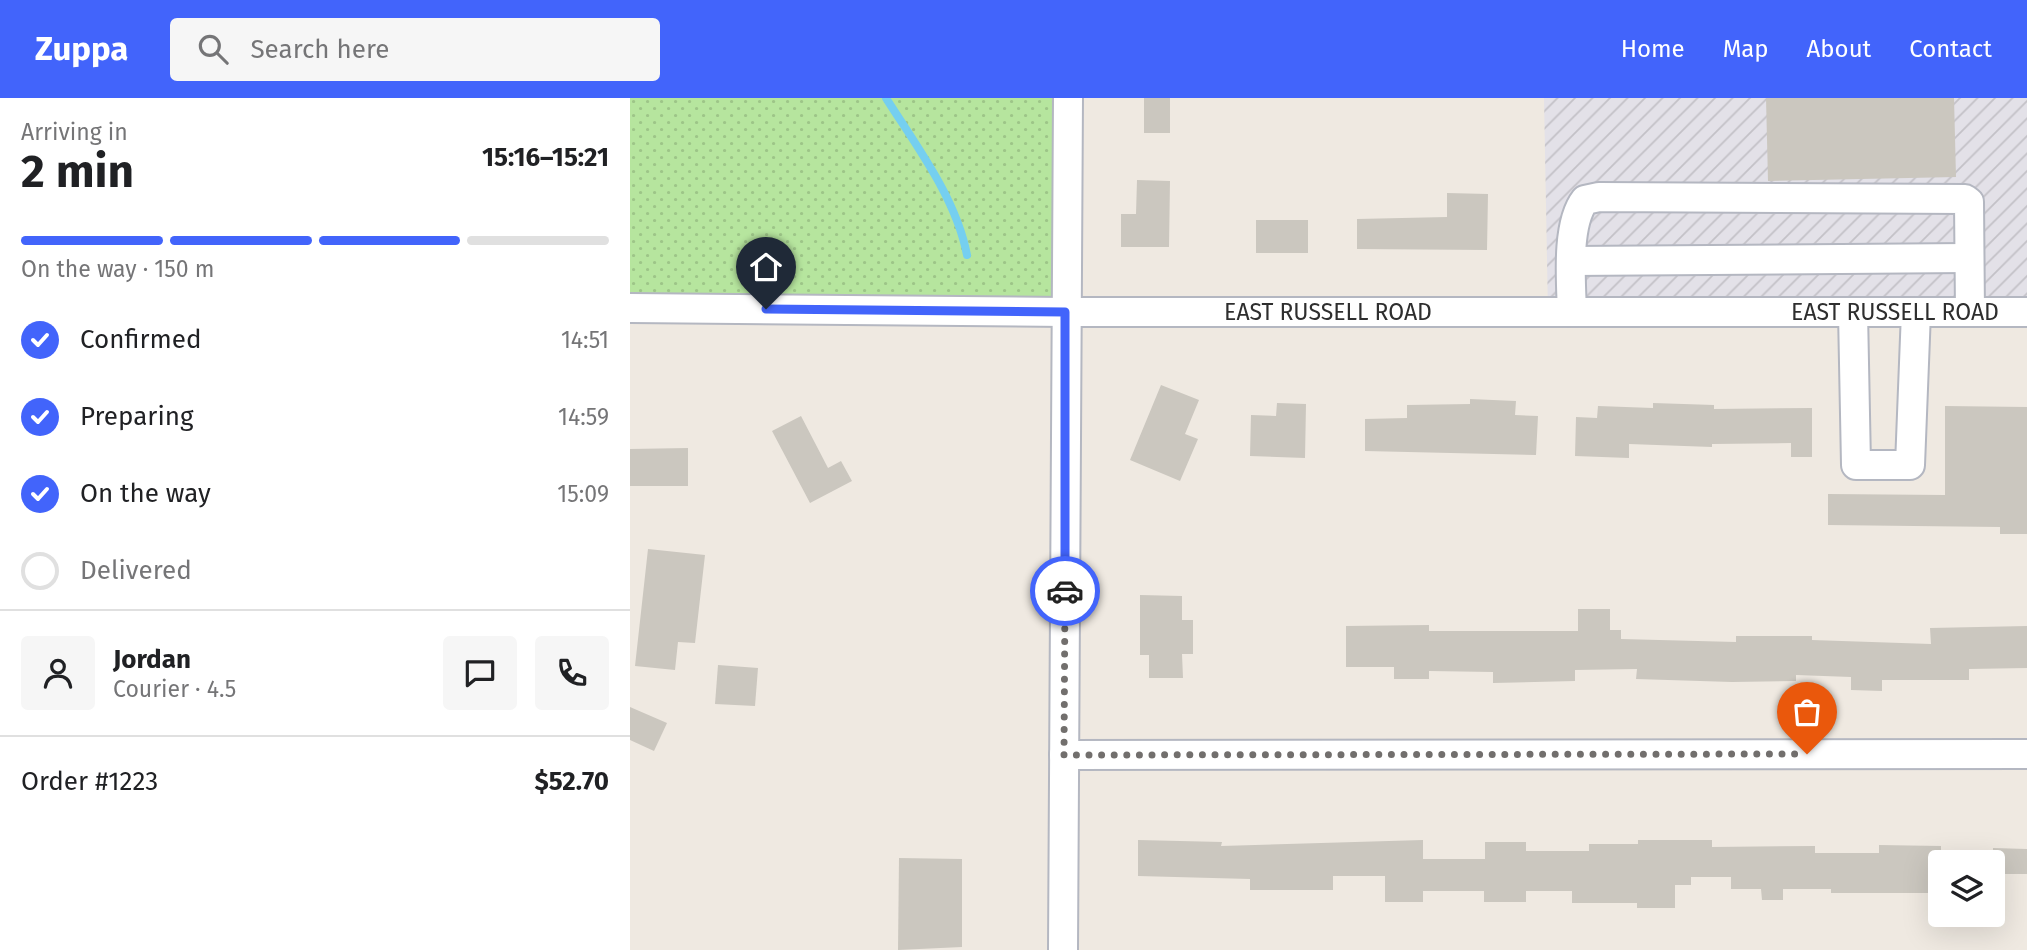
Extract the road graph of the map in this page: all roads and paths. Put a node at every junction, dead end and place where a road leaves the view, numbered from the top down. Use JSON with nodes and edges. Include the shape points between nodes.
{"nodes":[{"id":1,"x":1068,"y":98,"type":"edge"},
{"id":2,"x":1968,"y":258,"type":"junction"},
{"id":3,"x":1571,"y":261,"type":"junction"},
{"id":4,"x":630,"y":308,"type":"edge"},
{"id":5,"x":1065,"y":312,"type":"junction"},
{"id":6,"x":1572,"y":312,"type":"junction"},
{"id":7,"x":1853,"y":312,"type":"junction"},
{"id":8,"x":1916,"y":312,"type":"junction"},
{"id":9,"x":1970,"y":312,"type":"junction"},
{"id":10,"x":2027,"y":312,"type":"edge"},
{"id":11,"x":2027,"y":754,"type":"edge"},
{"id":12,"x":1064,"y":755,"type":"junction"},
{"id":13,"x":1063,"y":950,"type":"edge"}],
"edges":[{"from":1,"to":5,"type":"street"},
{"from":2,"to":3,"type":"street"},
{"from":2,"to":3,"type":"street","via":[[1969,202],[1965,199],[1599,197],[1585,200],[1579,208]]},
{"from":2,"to":9,"type":"street"},
{"from":3,"to":6,"type":"street"},
{"from":4,"to":5,"type":"street","name":"EAST RUSSELL ROAD"},
{"from":5,"to":6,"type":"street","name":"EAST RUSSELL ROAD"},
{"from":5,"to":12,"type":"street"},
{"from":6,"to":7,"type":"street","name":"EAST RUSSELL ROAD"},
{"from":7,"to":8,"type":"street","name":"EAST RUSSELL ROAD"},
{"from":7,"to":8,"type":"street","via":[[1856,465],[1910,465]]},
{"from":8,"to":9,"type":"street","name":"EAST RUSSELL ROAD"},
{"from":9,"to":10,"type":"street","name":"EAST RUSSELL ROAD"},
{"from":11,"to":12,"type":"street"},
{"from":12,"to":13,"type":"street"}]}
